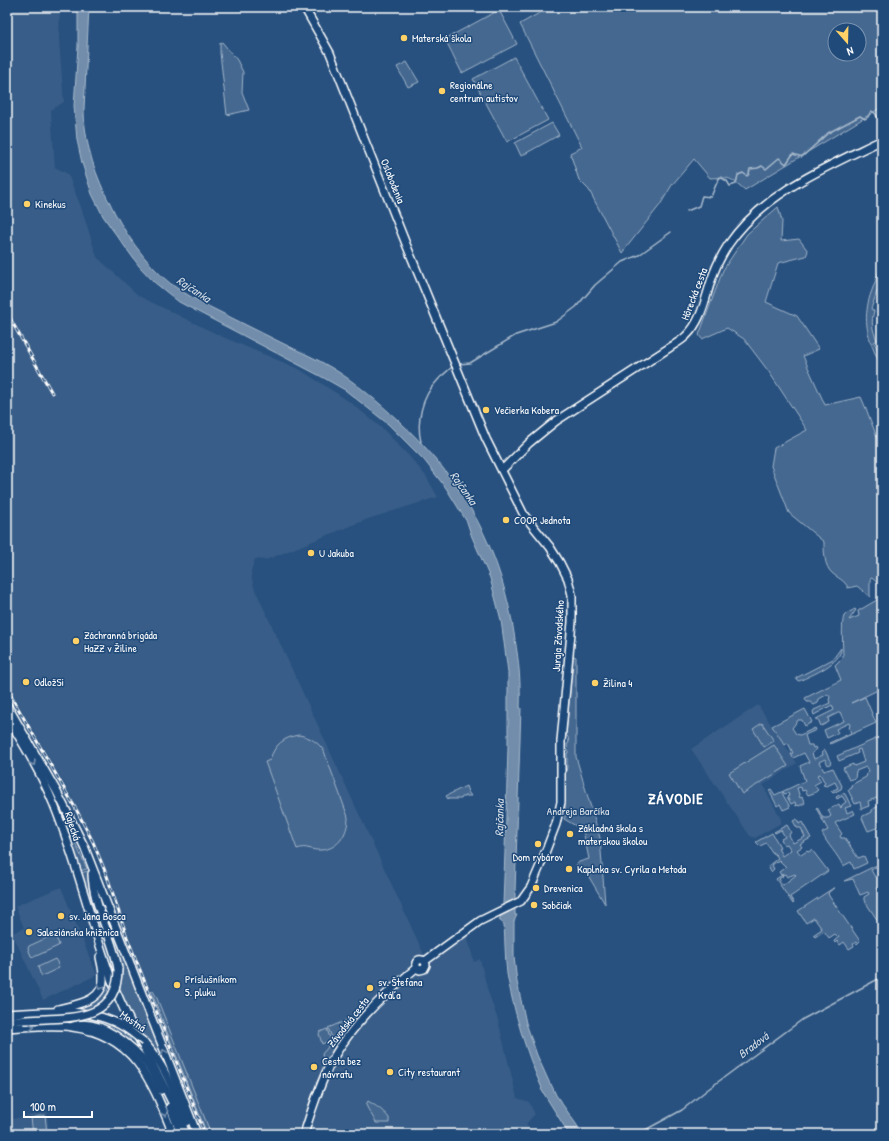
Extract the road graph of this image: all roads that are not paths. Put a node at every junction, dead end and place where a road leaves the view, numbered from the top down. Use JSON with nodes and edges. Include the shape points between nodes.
{"nodes":[{"id":1,"x":304,"y":7,"type":"edge"},
{"id":2,"x":882,"y":140,"type":"edge"},
{"id":3,"x":456,"y":365,"type":"joint"},
{"id":4,"x":502,"y":470,"type":"junction"},
{"id":5,"x":7,"y":704,"type":"edge"},
{"id":6,"x":7,"y":717,"type":"edge"},
{"id":7,"x":92,"y":868,"type":"junction"},
{"id":8,"x":101,"y":949,"type":"junction"},
{"id":9,"x":425,"y":961,"type":"joint"},
{"id":10,"x":43,"y":1012,"type":"junction"},
{"id":11,"x":7,"y":1014,"type":"edge"},
{"id":12,"x":7,"y":1020,"type":"edge"},
{"id":13,"x":71,"y":1027,"type":"junction"},
{"id":14,"x":7,"y":1028,"type":"edge"},
{"id":15,"x":154,"y":1066,"type":"junction"},
{"id":16,"x":324,"y":1080,"type":"junction"},
{"id":17,"x":179,"y":1088,"type":"junction"},
{"id":18,"x":165,"y":1097,"type":"junction"},
{"id":19,"x":182,"y":1110,"type":"junction"},
{"id":20,"x":194,"y":1132,"type":"edge"},
{"id":21,"x":173,"y":1134,"type":"edge"},
{"id":22,"x":180,"y":1134,"type":"edge"},
{"id":23,"x":186,"y":1134,"type":"edge"},
{"id":24,"x":304,"y":1134,"type":"edge"},
{"id":25,"x":309,"y":1134,"type":"edge"}],
"edges":[{"from":1,"to":3,"type":"main road","name":"Oslobodenia","via":[[330,53]]},
{"from":2,"to":4,"type":"main road","name":"Hôrecká cesta","via":[[804,179],[758,212],[727,246],[714,273],[700,315],[686,336],[556,421]]},
{"from":3,"to":4,"type":"main road","name":"Juraja Závodského","via":[[486,439]]},
{"from":4,"to":9,"type":"main road","name":"Juraja Závodského","via":[[524,515],[550,547],[570,587],[572,626],[561,741],[560,813],[531,887],[525,896],[474,925]]},
{"from":5,"to":7,"type":"main road","name":"Rajecká","via":[[56,790]]},
{"from":6,"to":8,"type":"main road","name":"Rajecká","one_way":true,"via":[[54,804]]},
{"from":7,"to":12,"type":"main road","bridge":true,"via":[[93,882],[118,970],[114,992],[106,1003],[91,1014]]},
{"from":17,"to":7,"type":"main road","one_way":true},
{"from":8,"to":10,"type":"main road","one_way":true,"via":[[103,982],[98,994],[79,1004]]},
{"from":8,"to":15,"type":"main road","via":[[119,998]]},
{"from":9,"to":16,"type":"main road","name":"Závodská cesta","via":[[424,969],[416,968],[359,1022],[333,1059]]},
{"from":10,"to":11,"type":"main road","name":"Mostná"},
{"from":10,"to":19,"type":"main road","name":"Mostná","bridge":true,"via":[[90,1014],[111,1020],[130,1031],[144,1042],[161,1064]]},
{"from":14,"to":13,"type":"main road","one_way":true},
{"from":13,"to":18,"type":"main road","via":[[80,1024],[95,1026],[126,1043],[148,1066]]},
{"from":13,"to":21,"type":"main road","one_way":true,"via":[[108,1038],[136,1060],[151,1081]]},
{"from":15,"to":18,"type":"main road"},
{"from":15,"to":23,"type":"main road"},
{"from":16,"to":24,"type":"main road","name":"Závodská cesta"},
{"from":16,"to":25,"type":"main road","name":"Závodská cesta"},
{"from":17,"to":19,"type":"main road"},
{"from":17,"to":20,"type":"main road"},
{"from":18,"to":22,"type":"main road"},
{"from":19,"to":20,"type":"main road","name":"Mostná"}]}
